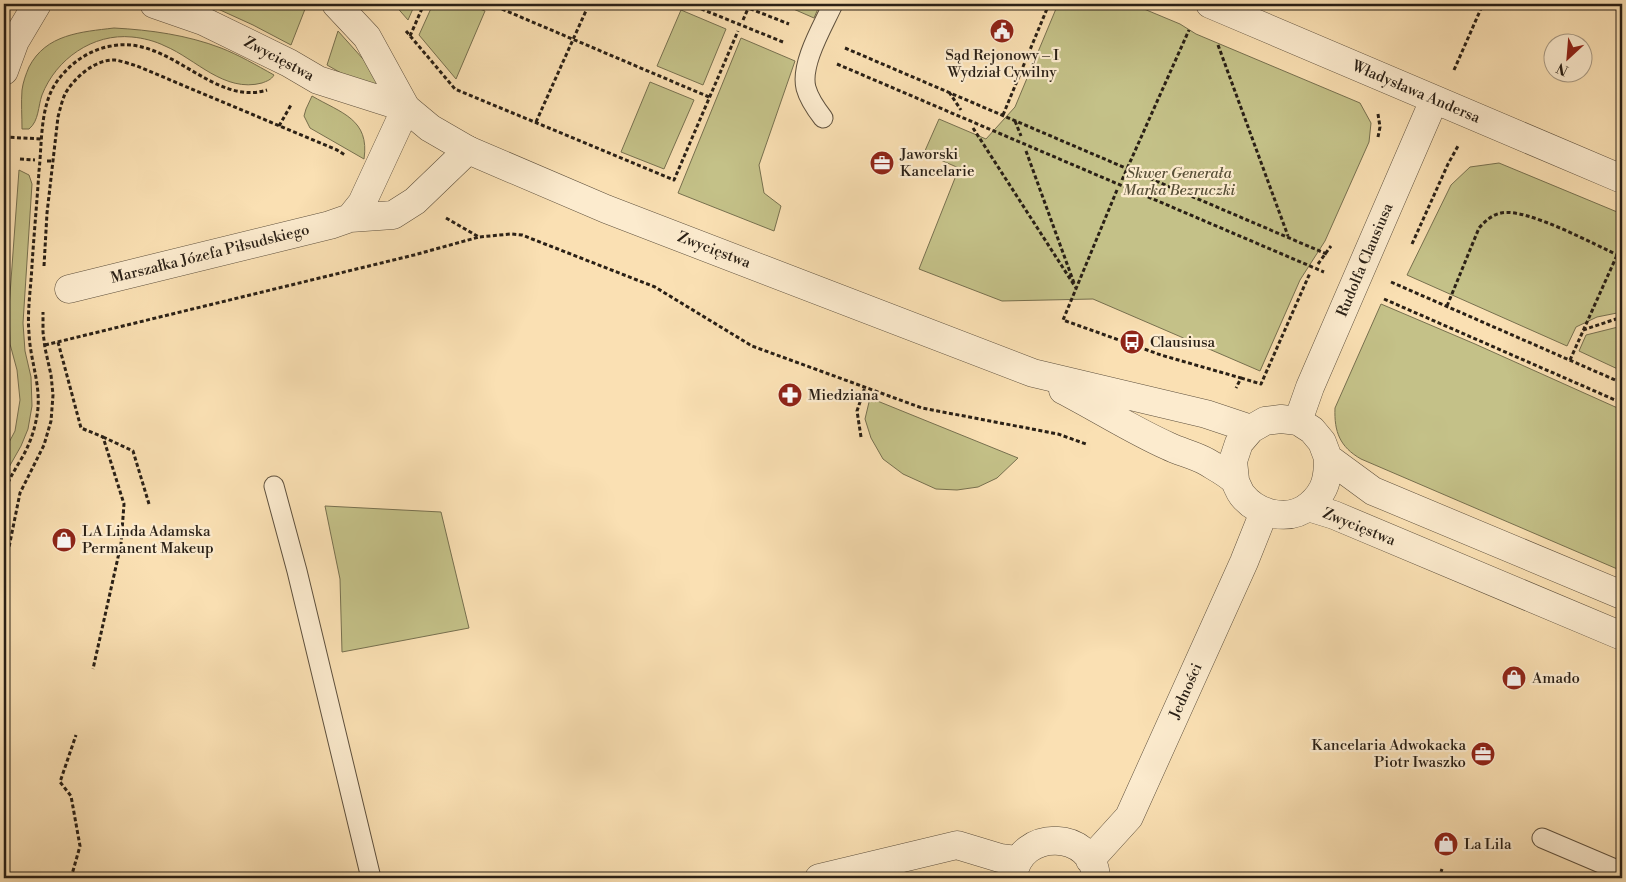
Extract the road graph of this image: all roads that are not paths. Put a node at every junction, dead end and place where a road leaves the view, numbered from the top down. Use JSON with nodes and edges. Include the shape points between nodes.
{"nodes":[{"id":1,"x":38,"y":4,"type":"edge"},
{"id":2,"x":154,"y":4,"type":"edge"},
{"id":3,"x":336,"y":4,"type":"edge"},
{"id":4,"x":833,"y":4,"type":"edge"},
{"id":5,"x":1201,"y":13,"type":"edge"},
{"id":6,"x":4,"y":71,"type":"edge"},
{"id":7,"x":1434,"y":100,"type":"junction"},
{"id":8,"x":406,"y":108,"type":"junction"},
{"id":9,"x":822,"y":118,"type":"dead end"},
{"id":10,"x":468,"y":150,"type":"junction"},
{"id":11,"x":1622,"y":179,"type":"edge"},
{"id":12,"x":350,"y":218,"type":"junction"},
{"id":13,"x":69,"y":288,"type":"dead end"},
{"id":14,"x":1033,"y":372,"type":"junction"},
{"id":15,"x":1298,"y":422,"type":"junction"},
{"id":16,"x":1251,"y":429,"type":"junction"},
{"id":17,"x":1328,"y":458,"type":"junction"},
{"id":18,"x":1234,"y":480,"type":"junction"},
{"id":19,"x":274,"y":486,"type":"dead end"},
{"id":20,"x":1308,"y":507,"type":"junction"},
{"id":21,"x":1264,"y":512,"type":"junction"},
{"id":22,"x":1622,"y":595,"type":"edge"},
{"id":23,"x":1622,"y":636,"type":"edge"},
{"id":24,"x":1542,"y":838,"type":"dead end"},
{"id":25,"x":1016,"y":869,"type":"edge"},
{"id":26,"x":1093,"y":869,"type":"edge"},
{"id":27,"x":1622,"y":872,"type":"edge"},
{"id":28,"x":371,"y":878,"type":"edge"},
{"id":29,"x":819,"y":878,"type":"edge"}],
"edges":[{"from":1,"to":6,"type":"street","via":[[15,41]]},
{"from":2,"to":8,"type":"street","name":"Zwycięstwa","via":[[203,21],[318,80]]},
{"from":3,"to":8,"type":"street","name":"Zwycięstwa","via":[[366,37]]},
{"from":4,"to":9,"type":"lane","via":[[806,66],[806,87]]},
{"from":5,"to":7,"type":"street","name":"Władysława Andersa"},
{"from":7,"to":11,"type":"street","name":"Władysława Andersa"},
{"from":7,"to":15,"type":"street","name":"Rudolfa Clausiusa","via":[[1310,387]]},
{"from":8,"to":10,"type":"street","name":"Zwycięstwa","via":[[430,128]]},
{"from":8,"to":12,"type":"street","via":[[362,203]]},
{"from":10,"to":12,"type":"street","name":"Marszałka Józefa Piłsudskiego","via":[[415,201],[394,215]]},
{"from":10,"to":14,"type":"street","name":"Zwycięstwa","via":[[606,209]]},
{"from":12,"to":13,"type":"street","name":"Marszałka Józefa Piłsudskiego"},
{"from":14,"to":16,"type":"street","name":"Zwycięstwa","via":[[1206,414]]},
{"from":14,"to":18,"type":"street","name":"Zwycięstwa","via":[[1167,446],[1206,462]]},
{"from":15,"to":16,"type":"street","via":[[1265,421]]},
{"from":15,"to":17,"type":"street","via":[[1312,430],[1322,442]]},
{"from":16,"to":18,"type":"street","via":[[1239,443],[1233,461]]},
{"from":17,"to":20,"type":"street","via":[[1325,485]]},
{"from":17,"to":22,"type":"street","via":[[1373,491]]},
{"from":18,"to":21,"type":"street","name":"Zwycięstwa","via":[[1240,494]]},
{"from":19,"to":28,"type":"lane"},
{"from":20,"to":21,"type":"street","name":"Zwycięstwa","via":[[1279,515]]},
{"from":20,"to":23,"type":"street","name":"Zwycięstwa"},
{"from":21,"to":26,"type":"street","name":"Jedności","via":[[1129,817]]},
{"from":24,"to":27,"type":"lane"},
{"from":25,"to":26,"type":"street","via":[[1028,849],[1040,842],[1054,840],[1068,842],[1080,849]]},
{"from":25,"to":29,"type":"street","via":[[1000,858],[957,845]]}]}
